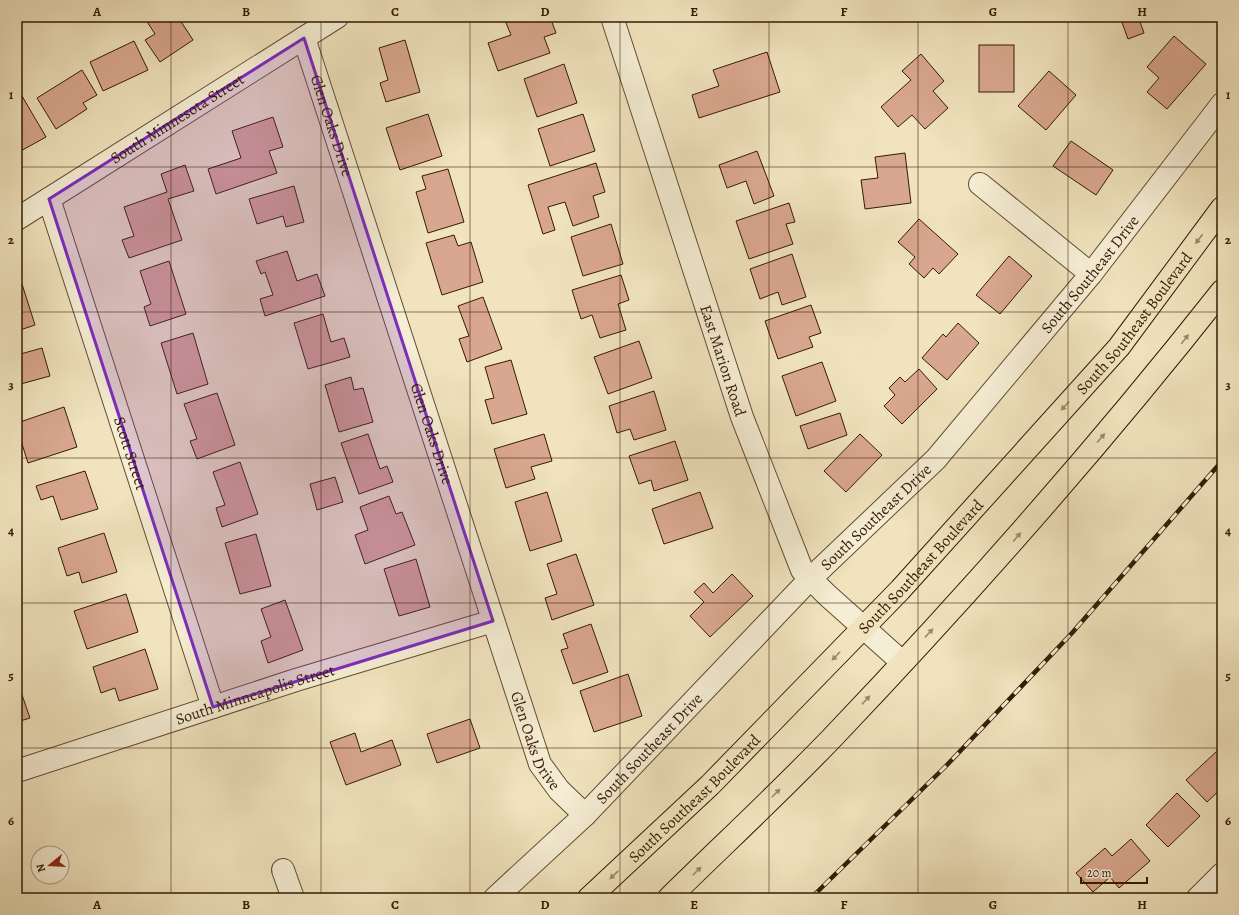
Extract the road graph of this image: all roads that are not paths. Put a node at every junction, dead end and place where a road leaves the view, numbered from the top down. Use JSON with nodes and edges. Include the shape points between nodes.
{"nodes":[{"id":1,"x":337,"y":17,"type":"edge"},
{"id":2,"x":612,"y":17,"type":"edge"},
{"id":3,"x":304,"y":38,"type":"junction"},
{"id":4,"x":1222,"y":104,"type":"edge"},
{"id":5,"x":980,"y":184,"type":"dead end"},
{"id":6,"x":49,"y":199,"type":"junction"},
{"id":7,"x":1222,"y":208,"type":"edge"},
{"id":8,"x":17,"y":219,"type":"edge"},
{"id":9,"x":1091,"y":274,"type":"junction"},
{"id":10,"x":1222,"y":291,"type":"edge"},
{"id":11,"x":810,"y":579,"type":"junction"},
{"id":12,"x":493,"y":621,"type":"junction"},
{"id":13,"x":863,"y":628,"type":"junction"},
{"id":14,"x":902,"y":662,"type":"junction"},
{"id":15,"x":213,"y":707,"type":"junction"},
{"id":16,"x":17,"y":771,"type":"edge"},
{"id":17,"x":585,"y":815,"type":"junction"},
{"id":18,"x":283,"y":870,"type":"dead end"},
{"id":19,"x":1222,"y":874,"type":"edge"},
{"id":20,"x":294,"y":898,"type":"edge"},
{"id":21,"x":495,"y":898,"type":"edge"},
{"id":22,"x":589,"y":898,"type":"edge"},
{"id":23,"x":669,"y":898,"type":"edge"},
{"id":24,"x":1198,"y":898,"type":"edge"}],
"edges":[{"from":1,"to":3,"type":"street","name":"South Minnesota Street"},
{"from":2,"to":11,"type":"street","name":"East Marion Road","via":[[742,417],[802,570]]},
{"from":3,"to":6,"type":"street","name":"South Minnesota Street"},
{"from":3,"to":12,"type":"street","name":"Glen Oaks Drive"},
{"from":4,"to":9,"type":"street","name":"South Southeast Drive"},
{"from":5,"to":9,"type":"street"},
{"from":6,"to":8,"type":"street","name":"South Minnesota Street"},
{"from":6,"to":15,"type":"street","name":"Scott Street"},
{"from":7,"to":13,"type":"main road","name":"South Southeast Boulevard","one_way":true,"via":[[1119,347]]},
{"from":9,"to":11,"type":"street","name":"South Southeast Drive","via":[[936,459]]},
{"from":14,"to":10,"type":"main road","one_way":true,"via":[[1005,551],[1176,350]]},
{"from":11,"to":13,"type":"street","name":"East Marion Road"},
{"from":11,"to":17,"type":"street","name":"South Southeast Drive"},
{"from":12,"to":15,"type":"street","name":"South Minneapolis Street"},
{"from":12,"to":17,"type":"street","name":"Glen Oaks Drive","via":[[540,764],[559,790]]},
{"from":13,"to":14,"type":"street","name":"East Marion Road"},
{"from":13,"to":22,"type":"main road","name":"South Southeast Boulevard","one_way":true,"via":[[710,785]]},
{"from":23,"to":14,"type":"main road","one_way":true,"via":[[830,740]]},
{"from":15,"to":16,"type":"street","name":"South Minneapolis Street"},
{"from":17,"to":21,"type":"street","name":"South Southeast Drive"},
{"from":18,"to":20,"type":"street"},
{"from":19,"to":24,"type":"street"}]}
